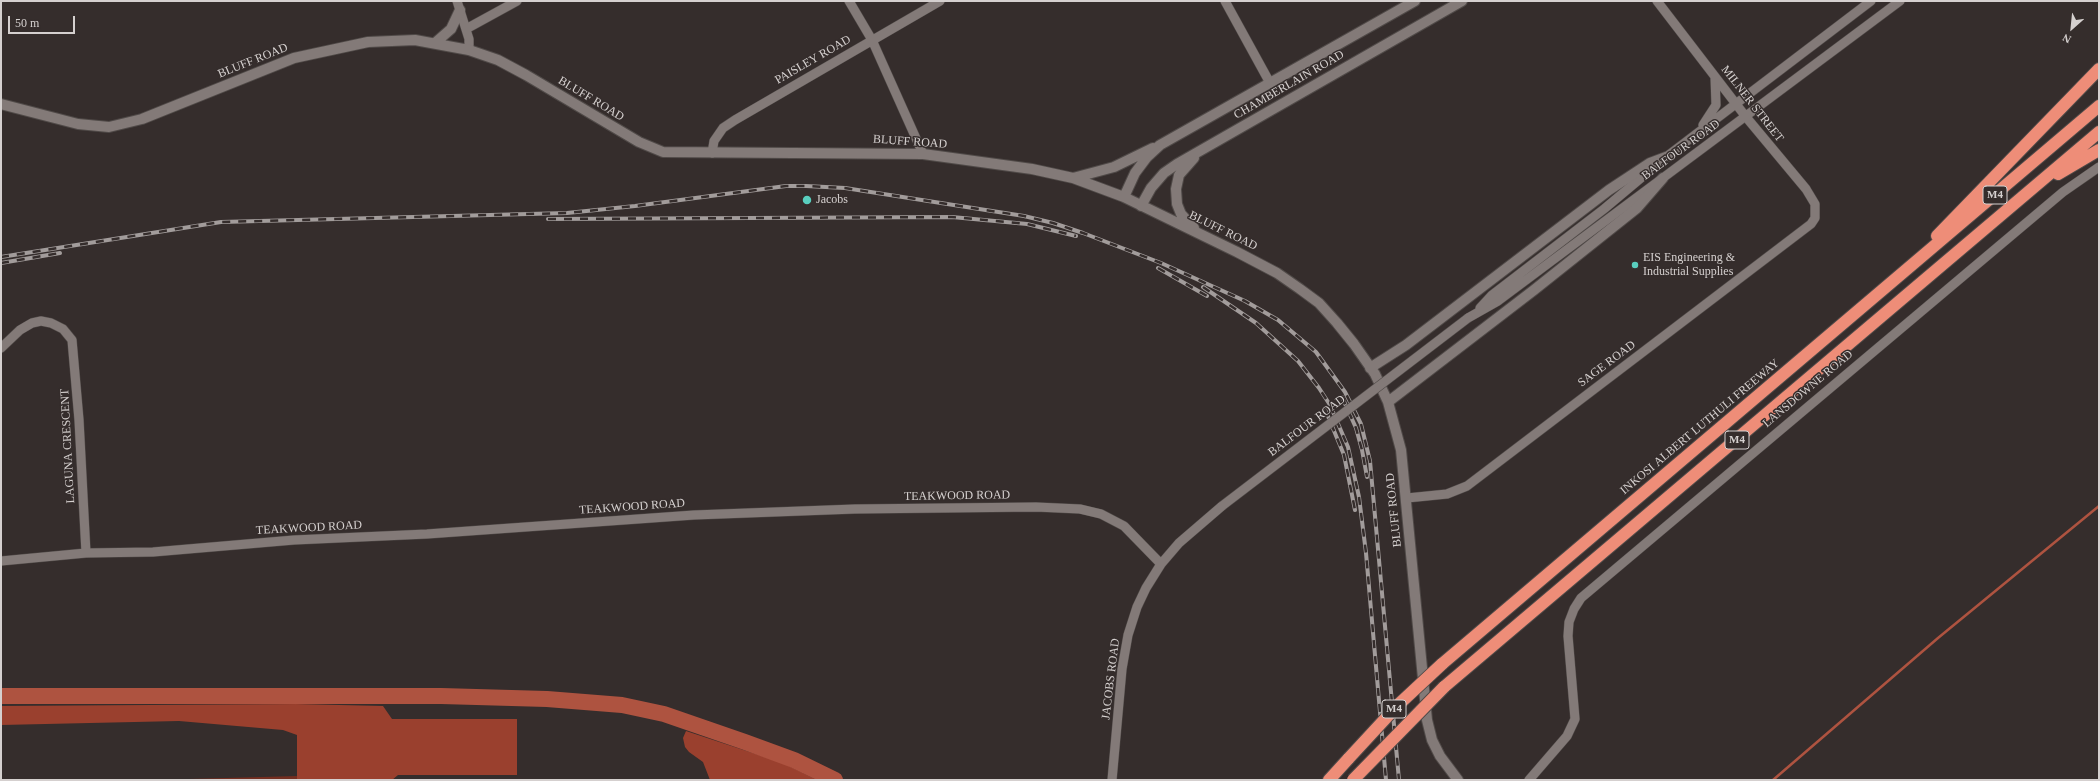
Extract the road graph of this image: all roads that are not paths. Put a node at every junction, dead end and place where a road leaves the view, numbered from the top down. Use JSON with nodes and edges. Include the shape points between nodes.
{"nodes":[{"id":1,"x":517,"y":1,"type":"edge"},
{"id":2,"x":849,"y":1,"type":"edge"},
{"id":3,"x":940,"y":1,"type":"edge"},
{"id":4,"x":1225,"y":1,"type":"edge"},
{"id":5,"x":1415,"y":1,"type":"edge"},
{"id":6,"x":1462,"y":1,"type":"edge"},
{"id":7,"x":1657,"y":1,"type":"edge"},
{"id":8,"x":1871,"y":1,"type":"edge"},
{"id":9,"x":1898,"y":2,"type":"edge"},
{"id":10,"x":459,"y":5,"type":"edge"},
{"id":11,"x":466,"y":29,"type":"junction"},
{"id":12,"x":872,"y":40,"type":"junction"},
{"id":13,"x":435,"y":43,"type":"junction"},
{"id":14,"x":469,"y":50,"type":"junction"},
{"id":15,"x":2099,"y":69,"type":"edge"},
{"id":16,"x":1715,"y":77,"type":"junction"},
{"id":17,"x":1270,"y":83,"type":"junction"},
{"id":18,"x":1736,"y":103,"type":"junction"},
{"id":19,"x":1,"y":104,"type":"edge"},
{"id":20,"x":2099,"y":106,"type":"edge"},
{"id":21,"x":1746,"y":117,"type":"junction"},
{"id":22,"x":2099,"y":132,"type":"edge"},
{"id":23,"x":1695,"y":136,"type":"junction"},
{"id":24,"x":1160,"y":145,"type":"junction"},
{"id":25,"x":2099,"y":150,"type":"edge"},
{"id":26,"x":1199,"y":152,"type":"junction"},
{"id":27,"x":712,"y":153,"type":"junction"},
{"id":28,"x":923,"y":154,"type":"junction"},
{"id":29,"x":1666,"y":157,"type":"junction"},
{"id":30,"x":2099,"y":167,"type":"edge"},
{"id":31,"x":1073,"y":178,"type":"junction"},
{"id":32,"x":1663,"y":178,"type":"junction"},
{"id":33,"x":2029,"y":191,"type":"junction"},
{"id":34,"x":1124,"y":197,"type":"junction"},
{"id":35,"x":1141,"y":206,"type":"junction"},
{"id":36,"x":1811,"y":224,"type":"joint"},
{"id":37,"x":1198,"y":233,"type":"junction"},
{"id":38,"x":1890,"y":285,"type":"junction"},
{"id":39,"x":1471,"y":316,"type":"junction"},
{"id":40,"x":1,"y":348,"type":"edge"},
{"id":41,"x":1370,"y":368,"type":"junction"},
{"id":42,"x":1388,"y":402,"type":"junction"},
{"id":43,"x":1406,"y":498,"type":"junction"},
{"id":44,"x":86,"y":553,"type":"junction"},
{"id":45,"x":1,"y":561,"type":"edge"},
{"id":46,"x":1161,"y":564,"type":"junction"},
{"id":47,"x":1112,"y":780,"type":"edge"},
{"id":48,"x":1329,"y":780,"type":"edge"},
{"id":49,"x":1353,"y":780,"type":"edge"},
{"id":50,"x":1458,"y":780,"type":"edge"},
{"id":51,"x":1529,"y":780,"type":"edge"}],
"edges":[{"from":1,"to":11,"type":"street"},
{"from":2,"to":12,"type":"street"},
{"from":3,"to":12,"type":"street","name":"PAISLEY ROAD"},
{"from":4,"to":17,"type":"street"},
{"from":5,"to":17,"type":"main road","name":"CHAMBERLAIN ROAD"},
{"from":6,"to":26,"type":"main road","name":"CHAMBERLAIN ROAD"},
{"from":7,"to":16,"type":"street","name":"MILNER STREET"},
{"from":8,"to":18,"type":"street","name":"BALFOUR ROAD"},
{"from":9,"to":21,"type":"street","name":"BALFOUR ROAD"},
{"from":10,"to":11,"type":"street"},
{"from":10,"to":13,"type":"main road","via":[[451,29]]},
{"from":11,"to":14,"type":"street"},
{"from":12,"to":27,"type":"street","name":"PAISLEY ROAD","via":[[723,128],[714,141]]},
{"from":12,"to":28,"type":"street"},
{"from":13,"to":14,"type":"main road","name":"BLUFF ROAD"},
{"from":13,"to":19,"type":"main road","name":"BLUFF ROAD","via":[[385,41],[319,51],[294,58],[142,119],[109,127],[78,124]]},
{"from":14,"to":27,"type":"main road","name":"BLUFF ROAD","via":[[498,60],[526,74],[652,149],[663,152]]},
{"from":15,"to":38,"type":"highway"},
{"from":16,"to":18,"type":"street","name":"MILNER STREET"},
{"from":16,"to":23,"type":"street","via":[[1716,104]]},
{"from":17,"to":24,"type":"main road","name":"CHAMBERLAIN ROAD"},
{"from":18,"to":21,"type":"street","name":"MILNER STREET"},
{"from":18,"to":23,"type":"street","name":"BALFOUR ROAD"},
{"from":20,"to":38,"type":"highway","name":"INKOSI ALBERT LUTHULI FREEWAY","number":"M4"},
{"from":21,"to":32,"type":"street","name":"BALFOUR ROAD"},
{"from":21,"to":36,"type":"street","name":"MILNER STREET","via":[[1806,188],[1817,210]]},
{"from":22,"to":33,"type":"highway","number":"M4"},
{"from":23,"to":29,"type":"street","name":"BALFOUR ROAD"},
{"from":24,"to":31,"type":"main road","via":[[1114,167]]},
{"from":24,"to":34,"type":"main road","name":"CHAMBERLAIN ROAD","via":[[1135,173]]},
{"from":25,"to":33,"type":"highway"},
{"from":26,"to":35,"type":"main road","name":"CHAMBERLAIN ROAD","via":[[1164,173],[1150,188]]},
{"from":26,"to":37,"type":"main road","via":[[1179,175],[1176,189],[1181,214]]},
{"from":27,"to":28,"type":"main road","name":"BLUFF ROAD"},
{"from":28,"to":31,"type":"main road","name":"BLUFF ROAD","via":[[1032,169]]},
{"from":29,"to":39,"type":"street","name":"BALFOUR ROAD","via":[[1604,209],[1492,295]]},
{"from":29,"to":41,"type":"main road","via":[[1650,163],[1609,190],[1406,345]]},
{"from":30,"to":51,"type":"street","name":"LANSDOWNE ROAD","via":[[2063,192],[1581,598],[1569,622],[1568,636],[1575,719],[1567,736]]},
{"from":31,"to":34,"type":"main road","name":"BLUFF ROAD"},
{"from":32,"to":39,"type":"street","name":"BALFOUR ROAD","via":[[1498,301]]},
{"from":32,"to":42,"type":"main road","via":[[1631,213]]},
{"from":33,"to":49,"type":"highway","number":"M4","bridge":true,"via":[[1444,687]]},
{"from":34,"to":35,"type":"main road","name":"BLUFF ROAD"},
{"from":35,"to":37,"type":"main road","name":"BLUFF ROAD"},
{"from":36,"to":43,"type":"street","name":"SAGE ROAD","via":[[1467,486],[1447,494]]},
{"from":37,"to":41,"type":"main road","name":"BLUFF ROAD","via":[[1277,273],[1319,303],[1354,344]]},
{"from":38,"to":48,"type":"highway","name":"INKOSI ALBERT LUTHULI FREEWAY","number":"M4","bridge":true,"via":[[1442,664],[1398,705]]},
{"from":39,"to":46,"type":"street","name":"BALFOUR ROAD","bridge":true,"via":[[1222,506],[1179,543]]},
{"from":40,"to":44,"type":"street","name":"LAGUNA CRESCENT","via":[[20,330],[32,323],[51,323],[63,330],[72,340]]},
{"from":41,"to":42,"type":"main road","name":"BLUFF ROAD"},
{"from":42,"to":43,"type":"main road","name":"BLUFF ROAD","via":[[1401,450]]},
{"from":43,"to":50,"type":"main road","name":"BLUFF ROAD","via":[[1427,720],[1432,740],[1440,756]]},
{"from":44,"to":45,"type":"street"},
{"from":44,"to":46,"type":"street","name":"TEAKWOOD ROAD","via":[[153,552],[294,540],[428,534],[741,512],[1036,508],[1080,509],[1106,516],[1124,526]]},
{"from":46,"to":47,"type":"street","name":"JACOBS ROAD","via":[[1146,588],[1128,635],[1122,668]]}]}
